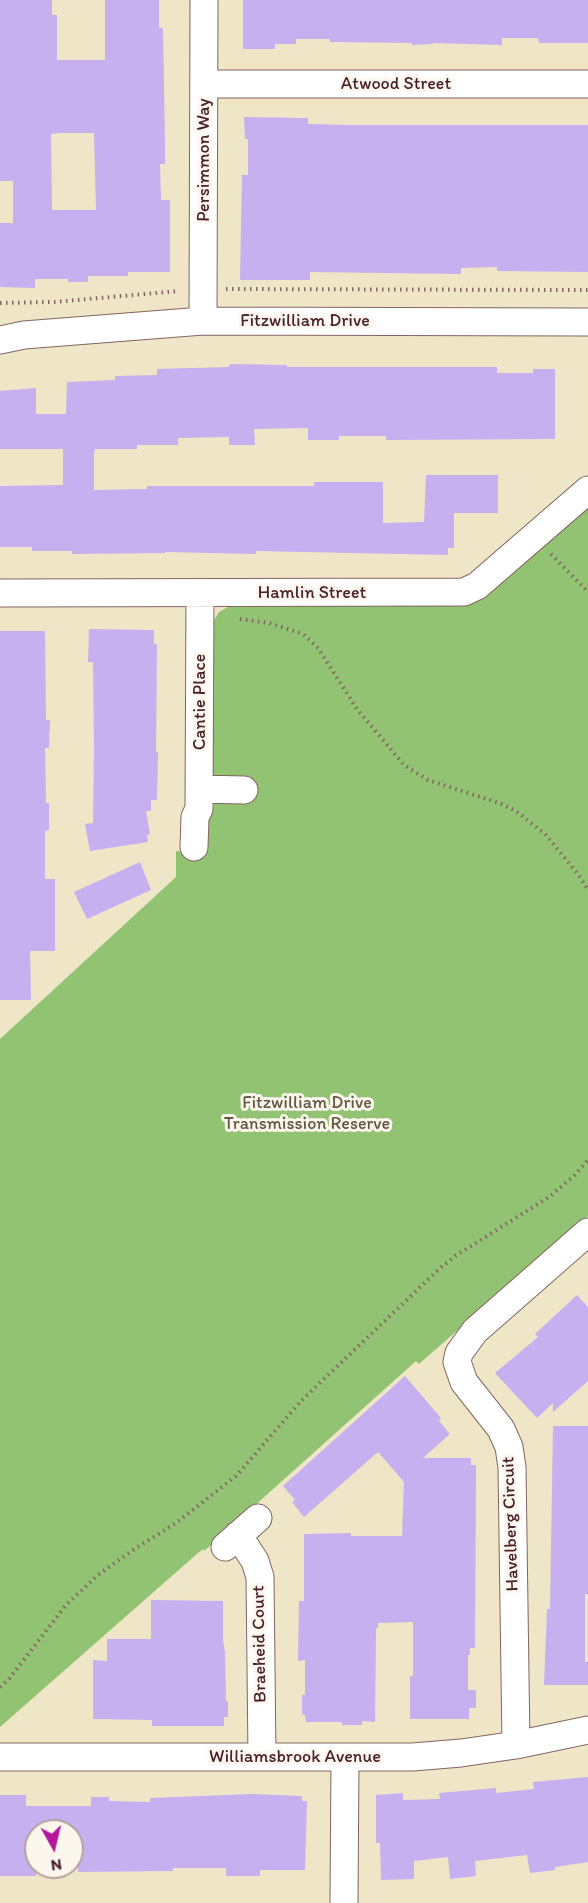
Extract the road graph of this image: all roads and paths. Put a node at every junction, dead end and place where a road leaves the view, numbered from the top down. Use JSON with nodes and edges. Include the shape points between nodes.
{"nodes":[{"id":1,"x":204,"y":0,"type":"edge"},
{"id":2,"x":204,"y":84,"type":"junction"},
{"id":3,"x":588,"y":84,"type":"edge"},
{"id":4,"x":204,"y":289,"type":"junction"},
{"id":5,"x":588,"y":290,"type":"edge"},
{"id":6,"x":0,"y":303,"type":"edge"},
{"id":7,"x":203,"y":321,"type":"junction"},
{"id":8,"x":588,"y":322,"type":"edge"},
{"id":9,"x":8,"y":335,"type":"edge"},
{"id":10,"x":588,"y":490,"type":"edge"},
{"id":11,"x":535,"y":536,"type":"junction"},
{"id":12,"x":588,"y":592,"type":"edge"},
{"id":13,"x":0,"y":593,"type":"edge"},
{"id":14,"x":200,"y":605,"type":"junction"},
{"id":15,"x":244,"y":790,"type":"dead end"},
{"id":16,"x":200,"y":799,"type":"junction"},
{"id":17,"x":194,"y":847,"type":"dead end"},
{"id":18,"x":588,"y":890,"type":"edge"},
{"id":19,"x":588,"y":1160,"type":"edge"},
{"id":20,"x":588,"y":1232,"type":"edge"},
{"id":21,"x":240,"y":1534,"type":"dead end"},
{"id":22,"x":0,"y":1687,"type":"edge"},
{"id":23,"x":588,"y":1730,"type":"edge"},
{"id":24,"x":516,"y":1745,"type":"junction"},
{"id":25,"x":0,"y":1757,"type":"edge"},
{"id":26,"x":262,"y":1757,"type":"junction"},
{"id":27,"x":345,"y":1758,"type":"junction"},
{"id":28,"x":344,"y":1903,"type":"edge"}],
"edges":[{"from":1,"to":2,"type":"street","name":"Persimmon Way"},
{"from":2,"to":3,"type":"street","name":"Atwood Street"},
{"from":2,"to":4,"type":"street","name":"Persimmon Way"},
{"from":4,"to":5,"type":"path"},
{"from":4,"to":6,"type":"path","via":[[65,302]]},
{"from":4,"to":7,"type":"street","name":"Persimmon Way"},
{"from":7,"to":8,"type":"street","name":"Fitzwilliam Drive"},
{"from":7,"to":9,"type":"street","name":"Fitzwilliam Drive"},
{"from":10,"to":11,"type":"street","name":"Hamlin Street"},
{"from":11,"to":12,"type":"path"},
{"from":11,"to":14,"type":"street","name":"Hamlin Street","via":[[477,586],[464,592]]},
{"from":13,"to":14,"type":"street","name":"Hamlin Street"},
{"from":14,"to":16,"type":"street","name":"Cantie Place"},
{"from":14,"to":18,"type":"path","via":[[229,617],[269,623],[303,634],[318,648],[368,723],[404,765],[429,780],[516,811],[546,835]]},
{"from":15,"to":16,"type":"street"},
{"from":16,"to":17,"type":"street","name":"Cantie Place"},
{"from":19,"to":22,"type":"path","via":[[549,1197],[438,1270],[301,1401],[236,1476],[176,1524],[98,1575],[66,1605]]},
{"from":20,"to":24,"type":"street","name":"Havelberg Circuit","via":[[475,1331],[457,1362],[464,1383],[501,1429],[509,1447]]},
{"from":21,"to":26,"type":"street","name":"Braeheid Court","via":[[260,1577]]},
{"from":23,"to":24,"type":"street","name":"Williamsbrook Avenue"},
{"from":24,"to":27,"type":"street","name":"Williamsbrook Avenue","via":[[461,1753]]},
{"from":25,"to":26,"type":"street","name":"Williamsbrook Avenue"},
{"from":26,"to":27,"type":"street","name":"Williamsbrook Avenue"},
{"from":27,"to":28,"type":"street"}]}
